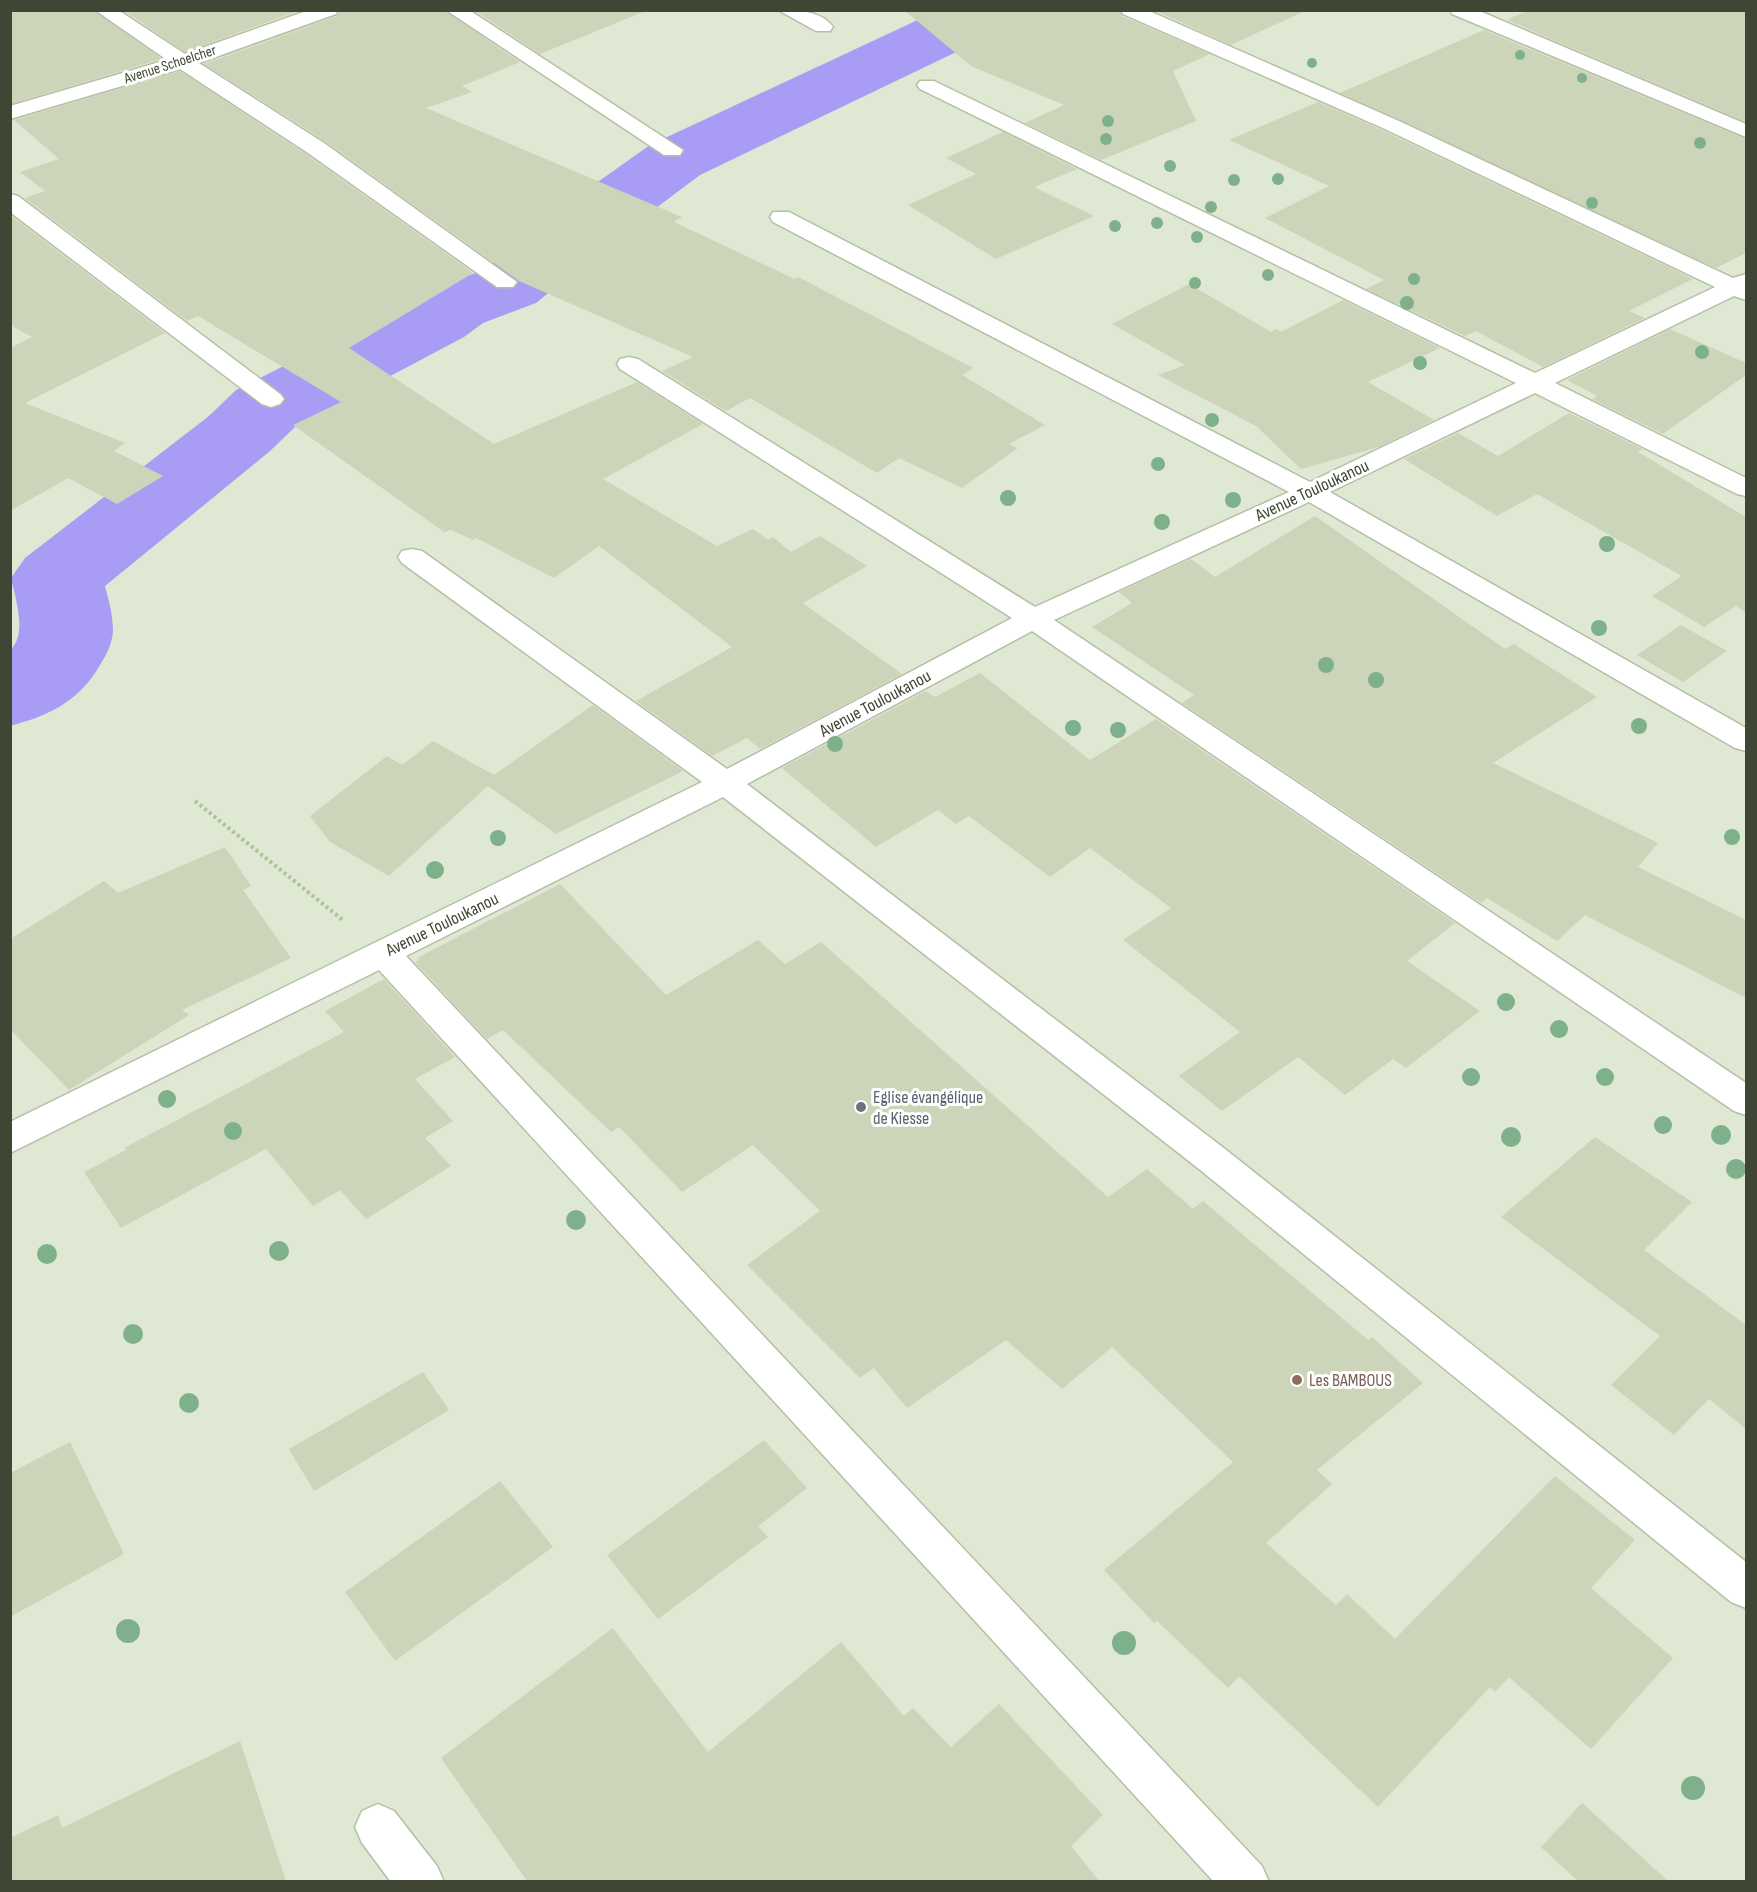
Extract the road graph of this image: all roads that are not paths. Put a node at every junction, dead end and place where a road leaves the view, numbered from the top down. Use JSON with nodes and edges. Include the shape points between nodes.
{"nodes":[{"id":1,"x":104,"y":10,"type":"edge"},
{"id":2,"x":329,"y":10,"type":"edge"},
{"id":3,"x":455,"y":10,"type":"edge"},
{"id":4,"x":787,"y":10,"type":"edge"},
{"id":5,"x":1130,"y":10,"type":"edge"},
{"id":6,"x":1459,"y":10,"type":"edge"},
{"id":7,"x":823,"y":27,"type":"dead end"},
{"id":8,"x":181,"y":62,"type":"junction"},
{"id":9,"x":927,"y":85,"type":"dead end"},
{"id":10,"x":10,"y":112,"type":"edge"},
{"id":11,"x":1746,"y":131,"type":"edge"},
{"id":12,"x":672,"y":150,"type":"dead end"},
{"id":13,"x":10,"y":201,"type":"edge"},
{"id":14,"x":781,"y":217,"type":"dead end"},
{"id":15,"x":505,"y":282,"type":"dead end"},
{"id":16,"x":1742,"y":287,"type":"edge"},
{"id":17,"x":629,"y":364,"type":"dead end"},
{"id":18,"x":1537,"y":382,"type":"junction"},
{"id":19,"x":271,"y":399,"type":"dead end"},
{"id":20,"x":1746,"y":488,"type":"edge"},
{"id":21,"x":1310,"y":492,"type":"junction"},
{"id":22,"x":412,"y":557,"type":"dead end"},
{"id":23,"x":1033,"y":619,"type":"junction"},
{"id":24,"x":1746,"y":741,"type":"edge"},
{"id":25,"x":725,"y":783,"type":"junction"},
{"id":26,"x":383,"y":953,"type":"junction"},
{"id":27,"x":1746,"y":1101,"type":"edge"},
{"id":28,"x":10,"y":1139,"type":"edge"},
{"id":29,"x":1746,"y":1588,"type":"edge"},
{"id":30,"x":378,"y":1827,"type":"dead end"},
{"id":31,"x":421,"y":1881,"type":"edge"},
{"id":32,"x":1246,"y":1881,"type":"edge"}],
"edges":[{"from":1,"to":8,"type":"street"},
{"from":2,"to":8,"type":"street","name":"Avenue Schoelcher"},
{"from":3,"to":12,"type":"street"},
{"from":4,"to":7,"type":"street"},
{"from":5,"to":16,"type":"street","via":[[1392,125]]},
{"from":6,"to":11,"type":"street"},
{"from":8,"to":10,"type":"street","name":"Avenue Schoelcher"},
{"from":8,"to":15,"type":"street","via":[[316,148]]},
{"from":9,"to":18,"type":"street"},
{"from":13,"to":19,"type":"street"},
{"from":14,"to":21,"type":"street"},
{"from":16,"to":18,"type":"street","name":"Avenue Touloukanou"},
{"from":17,"to":23,"type":"street"},
{"from":18,"to":20,"type":"street"},
{"from":18,"to":21,"type":"street","name":"Avenue Touloukanou"},
{"from":21,"to":23,"type":"street","name":"Avenue Touloukanou"},
{"from":21,"to":24,"type":"street"},
{"from":22,"to":25,"type":"street"},
{"from":23,"to":25,"type":"street","name":"Avenue Touloukanou"},
{"from":23,"to":27,"type":"street"},
{"from":25,"to":26,"type":"street","name":"Avenue Touloukanou"},
{"from":25,"to":29,"type":"street","via":[[1212,1159]]},
{"from":26,"to":28,"type":"street","name":"Avenue Touloukanou"},
{"from":26,"to":32,"type":"street"},
{"from":30,"to":31,"type":"street"}]}
